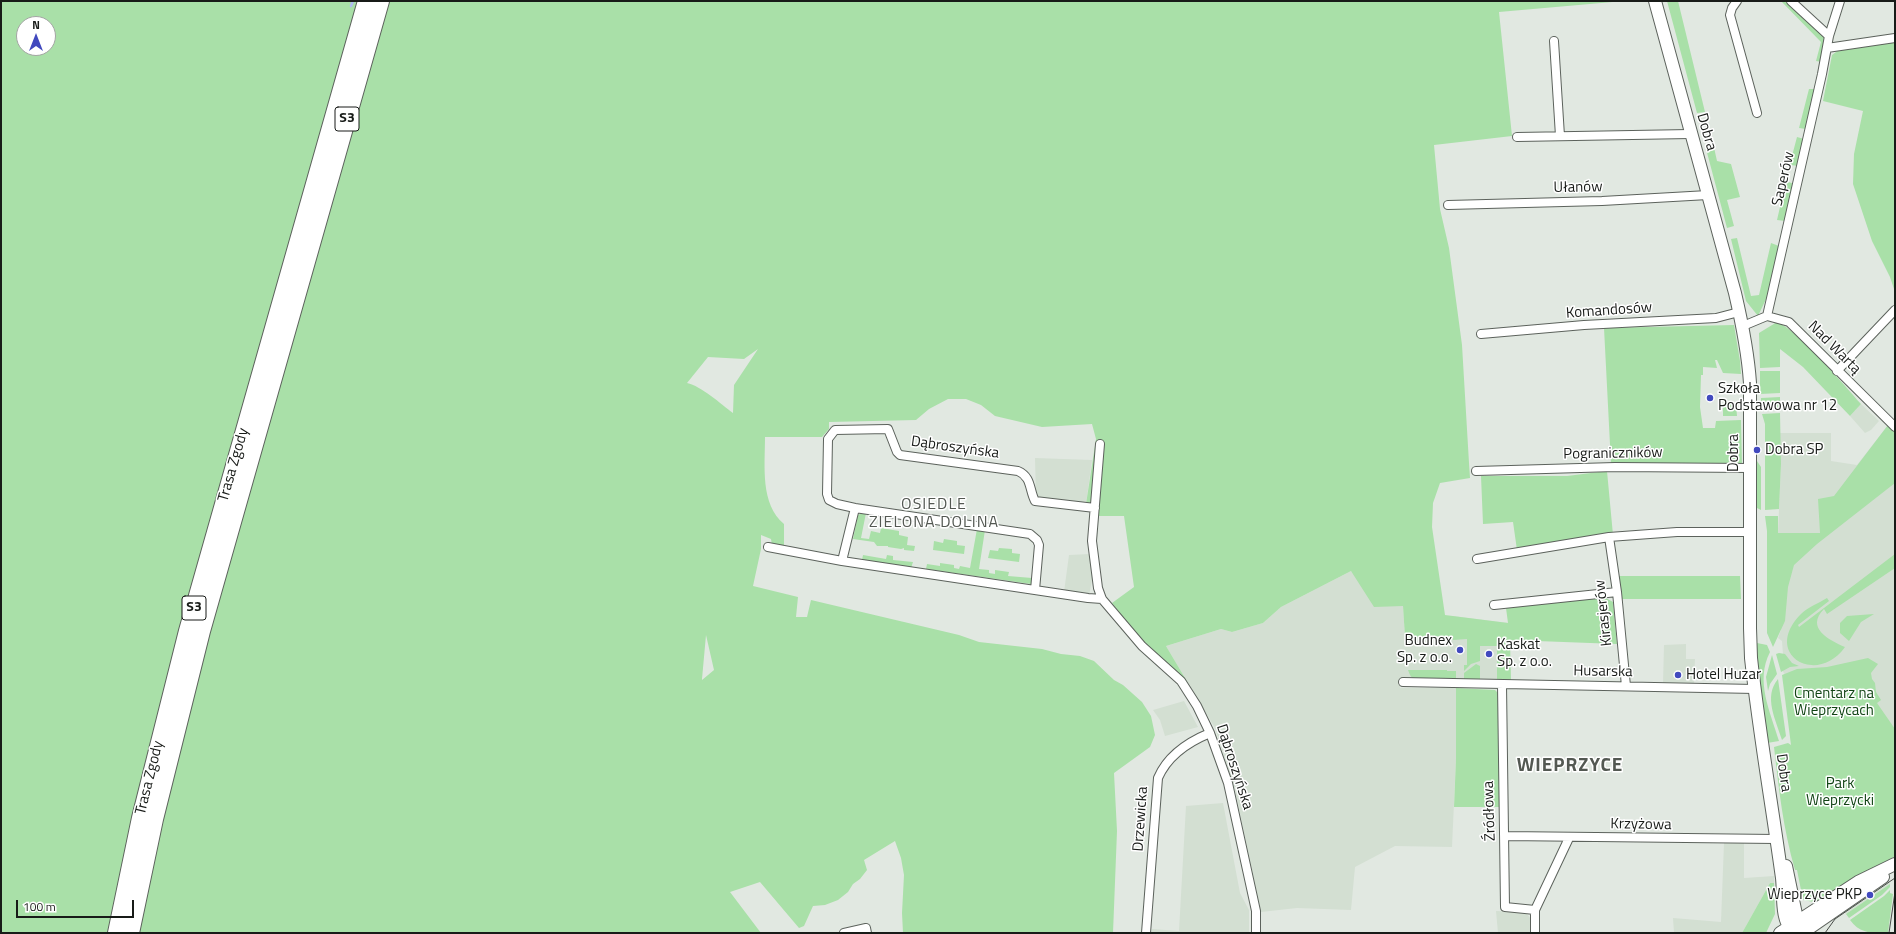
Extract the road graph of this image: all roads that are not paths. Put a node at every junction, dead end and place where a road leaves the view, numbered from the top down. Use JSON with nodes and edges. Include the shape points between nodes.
{"nodes":[{"id":1,"x":366,"y":1,"type":"edge"},
{"id":2,"x":381,"y":1,"type":"edge"},
{"id":3,"x":1655,"y":1,"type":"edge"},
{"id":4,"x":1737,"y":1,"type":"edge"},
{"id":5,"x":1791,"y":1,"type":"edge"},
{"id":6,"x":1840,"y":1,"type":"edge"},
{"id":7,"x":1829,"y":36,"type":"junction"},
{"id":8,"x":1895,"y":38,"type":"edge"},
{"id":9,"x":1554,"y":40,"type":"dead end"},
{"id":10,"x":1827,"y":48,"type":"junction"},
{"id":11,"x":1756,"y":113,"type":"dead end"},
{"id":12,"x":1690,"y":134,"type":"junction"},
{"id":13,"x":1560,"y":136,"type":"junction"},
{"id":14,"x":1517,"y":137,"type":"dead end"},
{"id":15,"x":1708,"y":195,"type":"junction"},
{"id":16,"x":1448,"y":205,"type":"dead end"},
{"id":17,"x":1895,"y":310,"type":"edge"},
{"id":18,"x":1739,"y":312,"type":"junction"},
{"id":19,"x":1767,"y":316,"type":"junction"},
{"id":20,"x":1743,"y":326,"type":"junction"},
{"id":21,"x":1481,"y":334,"type":"dead end"},
{"id":22,"x":1837,"y":371,"type":"junction"},
{"id":23,"x":1895,"y":427,"type":"edge"},
{"id":24,"x":1100,"y":444,"type":"dead end"},
{"id":25,"x":1750,"y":468,"type":"junction"},
{"id":26,"x":1476,"y":471,"type":"dead end"},
{"id":27,"x":856,"y":508,"type":"junction"},
{"id":28,"x":1095,"y":508,"type":"junction"},
{"id":29,"x":1750,"y":532,"type":"junction"},
{"id":30,"x":1609,"y":537,"type":"junction"},
{"id":31,"x":768,"y":547,"type":"dead end"},
{"id":32,"x":1477,"y":559,"type":"dead end"},
{"id":33,"x":842,"y":561,"type":"junction"},
{"id":34,"x":1035,"y":590,"type":"junction"},
{"id":35,"x":1617,"y":592,"type":"junction"},
{"id":36,"x":1102,"y":598,"type":"junction"},
{"id":37,"x":1494,"y":605,"type":"dead end"},
{"id":38,"x":1403,"y":682,"type":"dead end"},
{"id":39,"x":1502,"y":685,"type":"junction"},
{"id":40,"x":1626,"y":686,"type":"junction"},
{"id":41,"x":1755,"y":689,"type":"junction"},
{"id":42,"x":1210,"y":733,"type":"junction"},
{"id":43,"x":168,"y":765,"type":"junction"},
{"id":44,"x":1505,"y":836,"type":"junction"},
{"id":45,"x":1569,"y":838,"type":"junction"},
{"id":46,"x":1777,"y":841,"type":"junction"},
{"id":47,"x":1895,"y":865,"type":"edge"},
{"id":48,"x":1535,"y":910,"type":"junction"},
{"id":49,"x":1792,"y":929,"type":"edge"},
{"id":50,"x":116,"y":933,"type":"edge"},
{"id":51,"x":131,"y":933,"type":"edge"},
{"id":52,"x":142,"y":933,"type":"edge"},
{"id":53,"x":844,"y":933,"type":"edge"},
{"id":54,"x":867,"y":933,"type":"edge"},
{"id":55,"x":1146,"y":933,"type":"edge"},
{"id":56,"x":1256,"y":933,"type":"edge"},
{"id":57,"x":1535,"y":933,"type":"edge"},
{"id":58,"x":1802,"y":933,"type":"edge"}],
"edges":[{"from":1,"to":50,"type":"highway","name":"Trasa Zgody","number":"S3","via":[[187,631],[140,818]]},
{"from":2,"to":43,"type":"highway","name":"Trasa Zgody","number":"S3","via":[[202,632]]},
{"from":3,"to":12,"type":"street","name":"Dobra"},
{"from":4,"to":11,"type":"street","via":[[1730,15]]},
{"from":5,"to":7,"type":"street"},
{"from":6,"to":7,"type":"street","name":"Saperów"},
{"from":7,"to":10,"type":"street","name":"Saperów"},
{"from":8,"to":10,"type":"street"},
{"from":9,"to":13,"type":"street"},
{"from":10,"to":19,"type":"street","name":"Saperów"},
{"from":12,"to":13,"type":"street"},
{"from":12,"to":15,"type":"street","name":"Dobra"},
{"from":13,"to":14,"type":"street"},
{"from":15,"to":16,"type":"street","name":"Ułanów","via":[[1618,201]]},
{"from":15,"to":18,"type":"street","name":"Dobra"},
{"from":17,"to":22,"type":"street"},
{"from":18,"to":20,"type":"street","name":"Dobra"},
{"from":18,"to":21,"type":"street","name":"Komandosów","via":[[1716,318]]},
{"from":19,"to":20,"type":"street"},
{"from":19,"to":22,"type":"street","name":"Nad Wartą","via":[[1789,322]]},
{"from":20,"to":25,"type":"street","name":"Dobra","via":[[1750,383]]},
{"from":22,"to":23,"type":"street","name":"Nad Wartą"},
{"from":24,"to":28,"type":"street","name":"Dąbroszyńska"},
{"from":25,"to":26,"type":"street","name":"Pograniczników","via":[[1615,467]]},
{"from":25,"to":29,"type":"street","name":"Dobra"},
{"from":27,"to":28,"type":"street","name":"Dąbroszyńska","via":[[837,504],[829,500],[827,494],[828,439],[835,430],[888,429],[900,454],[1018,471],[1027,478],[1035,501]]},
{"from":27,"to":33,"type":"street"},
{"from":27,"to":34,"type":"street","name":"Dąbroszyńska","via":[[1030,534],[1039,545]]},
{"from":28,"to":36,"type":"street","name":"Dąbroszyńska","via":[[1092,541],[1098,588]]},
{"from":29,"to":30,"type":"street","via":[[1677,532]]},
{"from":29,"to":41,"type":"street","name":"Dobra","via":[[1750,628]]},
{"from":30,"to":32,"type":"street"},
{"from":30,"to":35,"type":"street","name":"Kirasjerów"},
{"from":31,"to":33,"type":"street"},
{"from":33,"to":34,"type":"street"},
{"from":34,"to":36,"type":"street"},
{"from":35,"to":37,"type":"street"},
{"from":35,"to":40,"type":"street","name":"Kirasjerów"},
{"from":36,"to":42,"type":"street","name":"Dąbroszyńska","via":[[1142,646],[1181,681]]},
{"from":38,"to":39,"type":"street","name":"Husarska"},
{"from":39,"to":40,"type":"street","name":"Husarska"},
{"from":39,"to":44,"type":"street","name":"Źródłowa"},
{"from":40,"to":41,"type":"street","name":"Husarska"},
{"from":41,"to":46,"type":"street","name":"Dobra"},
{"from":42,"to":55,"type":"street","name":"Drzewicka","via":[[1197,738],[1176,754],[1166,763],[1158,778]]},
{"from":42,"to":56,"type":"street","name":"Dąbroszyńska","via":[[1229,791],[1256,911]]},
{"from":43,"to":51,"type":"highway","name":"Trasa Zgody","number":"S3"},
{"from":43,"to":52,"type":"highway"},
{"from":44,"to":45,"type":"street","name":"Krzyżowa"},
{"from":44,"to":48,"type":"street","name":"Źródłowa","via":[[1505,907]]},
{"from":45,"to":46,"type":"street","name":"Krzyżowa"},
{"from":45,"to":48,"type":"street"},
{"from":46,"to":49,"type":"street","name":"Dobra","via":[[1784,911]]},
{"from":47,"to":49,"type":"street","via":[[1858,882]]},
{"from":47,"to":58,"type":"street"},
{"from":48,"to":57,"type":"street"},
{"from":53,"to":54,"type":"street","via":[[866,928]]}]}
